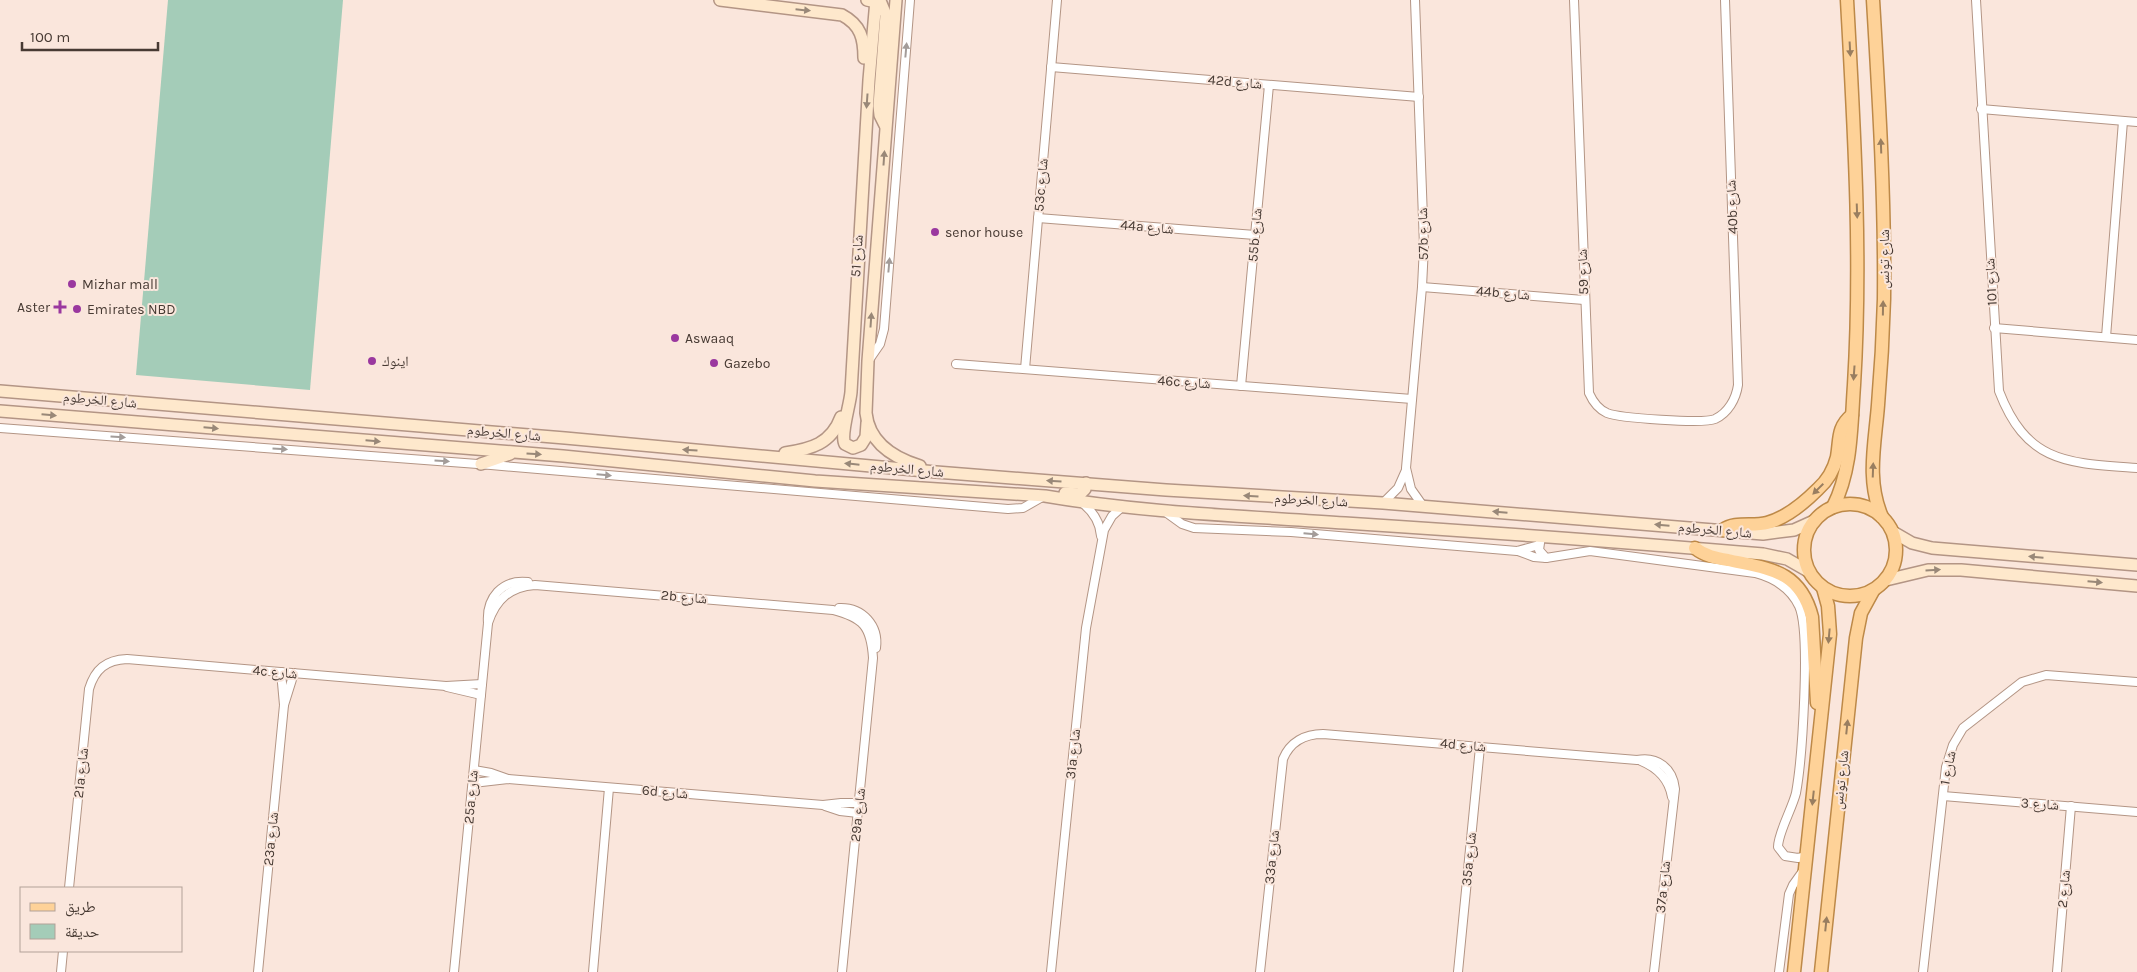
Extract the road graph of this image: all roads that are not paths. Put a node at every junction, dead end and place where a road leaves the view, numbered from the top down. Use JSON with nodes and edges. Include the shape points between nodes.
{"nodes":[{"id":1,"x":720,"y":0,"type":"edge"},
{"id":2,"x":783,"y":0,"type":"edge"},
{"id":3,"x":873,"y":0,"type":"edge"},
{"id":4,"x":896,"y":0,"type":"edge"},
{"id":5,"x":910,"y":0,"type":"edge"},
{"id":6,"x":1057,"y":0,"type":"edge"},
{"id":7,"x":1415,"y":0,"type":"edge"},
{"id":8,"x":1574,"y":0,"type":"edge"},
{"id":9,"x":1725,"y":0,"type":"edge"},
{"id":10,"x":1847,"y":0,"type":"edge"},
{"id":11,"x":1873,"y":0,"type":"edge"},
{"id":12,"x":1976,"y":0,"type":"edge"},
{"id":13,"x":754,"y":6,"type":"junction"},
{"id":14,"x":1052,"y":67,"type":"junction"},
{"id":15,"x":868,"y":80,"type":"junction"},
{"id":16,"x":1269,"y":85,"type":"junction"},
{"id":17,"x":1419,"y":97,"type":"junction"},
{"id":18,"x":1981,"y":110,"type":"junction"},
{"id":19,"x":2123,"y":121,"type":"junction"},
{"id":20,"x":2137,"y":122,"type":"edge"},
{"id":21,"x":886,"y":126,"type":"junction"},
{"id":22,"x":1038,"y":218,"type":"junction"},
{"id":23,"x":1255,"y":235,"type":"junction"},
{"id":24,"x":1422,"y":287,"type":"junction"},
{"id":25,"x":1584,"y":300,"type":"junction"},
{"id":26,"x":1994,"y":328,"type":"junction"},
{"id":27,"x":2106,"y":337,"type":"junction"},
{"id":28,"x":2137,"y":340,"type":"edge"},
{"id":29,"x":868,"y":361,"type":"junction"},
{"id":30,"x":956,"y":364,"type":"dead end"},
{"id":31,"x":1025,"y":369,"type":"junction"},
{"id":32,"x":1241,"y":386,"type":"junction"},
{"id":33,"x":0,"y":391,"type":"edge"},
{"id":34,"x":851,"y":392,"type":"junction"},
{"id":35,"x":1412,"y":399,"type":"junction"},
{"id":36,"x":1727,"y":410,"type":"joint"},
{"id":37,"x":0,"y":411,"type":"edge"},
{"id":38,"x":1852,"y":415,"type":"junction"},
{"id":39,"x":867,"y":421,"type":"junction"},
{"id":40,"x":0,"y":428,"type":"edge"},
{"id":41,"x":565,"y":438,"type":"junction"},
{"id":42,"x":514,"y":453,"type":"junction"},
{"id":43,"x":763,"y":455,"type":"junction"},
{"id":44,"x":563,"y":456,"type":"junction"},
{"id":45,"x":481,"y":464,"type":"junction"},
{"id":46,"x":1406,"y":468,"type":"junction"},
{"id":47,"x":2137,"y":468,"type":"edge"},
{"id":48,"x":936,"y":472,"type":"junction"},
{"id":49,"x":1086,"y":483,"type":"junction"},
{"id":50,"x":974,"y":491,"type":"junction"},
{"id":51,"x":1045,"y":496,"type":"junction"},
{"id":52,"x":1081,"y":502,"type":"junction"},
{"id":53,"x":1383,"y":503,"type":"junction"},
{"id":54,"x":1123,"y":506,"type":"junction"},
{"id":55,"x":1423,"y":506,"type":"junction"},
{"id":56,"x":1833,"y":507,"type":"junction"},
{"id":57,"x":1162,"y":510,"type":"junction"},
{"id":58,"x":1882,"y":517,"type":"junction"},
{"id":59,"x":1814,"y":521,"type":"junction"},
{"id":60,"x":1723,"y":530,"type":"junction"},
{"id":61,"x":1892,"y":532,"type":"junction"},
{"id":62,"x":1102,"y":538,"type":"junction"},
{"id":63,"x":1540,"y":540,"type":"junction"},
{"id":64,"x":1695,"y":548,"type":"junction"},
{"id":65,"x":1517,"y":550,"type":"junction"},
{"id":66,"x":1546,"y":558,"type":"junction"},
{"id":67,"x":2137,"y":565,"type":"edge"},
{"id":68,"x":1808,"y":571,"type":"junction"},
{"id":69,"x":1886,"y":580,"type":"junction"},
{"id":70,"x":508,"y":584,"type":"joint"},
{"id":71,"x":535,"y":585,"type":"junction"},
{"id":72,"x":2137,"y":586,"type":"edge"},
{"id":73,"x":1823,"y":588,"type":"junction"},
{"id":74,"x":1874,"y":591,"type":"junction"},
{"id":75,"x":508,"y":593,"type":"joint"},
{"id":76,"x":866,"y":622,"type":"joint"},
{"id":77,"x":488,"y":623,"type":"junction"},
{"id":78,"x":105,"y":663,"type":"joint"},
{"id":79,"x":281,"y":672,"type":"junction"},
{"id":80,"x":294,"y":673,"type":"junction"},
{"id":81,"x":2137,"y":682,"type":"edge"},
{"id":82,"x":482,"y":684,"type":"junction"},
{"id":83,"x":446,"y":686,"type":"junction"},
{"id":84,"x":481,"y":695,"type":"junction"},
{"id":85,"x":284,"y":705,"type":"junction"},
{"id":86,"x":1821,"y":720,"type":"junction"},
{"id":87,"x":1291,"y":745,"type":"joint"},
{"id":88,"x":1480,"y":747,"type":"junction"},
{"id":89,"x":474,"y":770,"type":"junction"},
{"id":90,"x":1664,"y":771,"type":"joint"},
{"id":91,"x":508,"y":779,"type":"junction"},
{"id":92,"x":473,"y":783,"type":"junction"},
{"id":93,"x":609,"y":788,"type":"junction"},
{"id":94,"x":1943,"y":796,"type":"junction"},
{"id":95,"x":859,"y":803,"type":"junction"},
{"id":96,"x":823,"y":805,"type":"junction"},
{"id":97,"x":2071,"y":806,"type":"junction"},
{"id":98,"x":2137,"y":812,"type":"edge"},
{"id":99,"x":858,"y":813,"type":"junction"},
{"id":100,"x":1807,"y":856,"type":"junction"},
{"id":101,"x":1805,"y":870,"type":"junction"},
{"id":102,"x":69,"y":887,"type":"edge"},
{"id":103,"x":63,"y":952,"type":"edge"},
{"id":104,"x":1923,"y":971,"type":"edge"},
{"id":105,"x":61,"y":972,"type":"edge"},
{"id":106,"x":258,"y":972,"type":"edge"},
{"id":107,"x":454,"y":972,"type":"edge"},
{"id":108,"x":593,"y":972,"type":"edge"},
{"id":109,"x":842,"y":972,"type":"edge"},
{"id":110,"x":1051,"y":972,"type":"edge"},
{"id":111,"x":1260,"y":972,"type":"edge"},
{"id":112,"x":1458,"y":972,"type":"edge"},
{"id":113,"x":1654,"y":972,"type":"edge"},
{"id":114,"x":1779,"y":972,"type":"edge"},
{"id":115,"x":1794,"y":972,"type":"edge"},
{"id":116,"x":1821,"y":972,"type":"edge"},
{"id":117,"x":2057,"y":972,"type":"edge"}],
"edges":[{"from":1,"to":13,"type":"main road"},
{"from":2,"to":13,"type":"main road"},
{"from":3,"to":15,"type":"main road","name":"شارع 51"},
{"from":3,"to":21,"type":"main road","via":[[881,3],[886,15],[879,106]]},
{"from":4,"to":21,"type":"main road","name":"شارع 51"},
{"from":29,"to":5,"type":"street","one_way":true,"via":[[880,344],[884,329]]},
{"from":6,"to":14,"type":"street","name":"53c شارع"},
{"from":7,"to":17,"type":"street","name":"57b شارع"},
{"from":8,"to":25,"type":"street","name":"شارع 59"},
{"from":9,"to":36,"type":"street","name":"40b شارع","via":[[1738,385]]},
{"from":10,"to":38,"type":"main road","name":"شارع تونس","one_way":true,"via":[[1858,237]]},
{"from":58,"to":11,"type":"main road","name":"شارع تونس","one_way":true,"via":[[1874,496],[1872,476],[1884,291],[1882,167]]},
{"from":12,"to":18,"type":"street","name":"شارع 101"},
{"from":13,"to":15,"type":"main road","one_way":true,"via":[[848,18],[862,34],[863,65]]},
{"from":14,"to":16,"type":"street","name":"42d شارع"},
{"from":14,"to":22,"type":"street","name":"53c شارع"},
{"from":15,"to":34,"type":"main road","name":"شارع 51","one_way":true},
{"from":16,"to":17,"type":"street","name":"42d شارع"},
{"from":16,"to":23,"type":"street","name":"55b شارع"},
{"from":17,"to":24,"type":"street","name":"57b شارع","via":[[1424,246]]},
{"from":18,"to":19,"type":"street"},
{"from":18,"to":26,"type":"street","name":"شارع 101"},
{"from":19,"to":20,"type":"street"},
{"from":19,"to":27,"type":"street"},
{"from":29,"to":21,"type":"main road","name":"شارع 51","one_way":true},
{"from":22,"to":23,"type":"street","name":"44a شارع"},
{"from":22,"to":31,"type":"street","name":"53c شارع"},
{"from":23,"to":32,"type":"street","name":"55b شارع"},
{"from":24,"to":25,"type":"street","name":"44b شارع"},
{"from":24,"to":35,"type":"street","name":"57b شارع"},
{"from":25,"to":36,"type":"street","name":"شارع 59","via":[[1588,385],[1592,400],[1598,407],[1612,415],[1699,422],[1714,419]]},
{"from":26,"to":27,"type":"street"},
{"from":26,"to":47,"type":"street","name":"شارع 101","via":[[1998,391],[2007,411],[2026,436],[2050,454],[2067,461]]},
{"from":27,"to":28,"type":"street"},
{"from":29,"to":39,"type":"main road","name":"شارع 51"},
{"from":30,"to":31,"type":"street","name":"46c شارع"},
{"from":31,"to":32,"type":"street","name":"46c شارع"},
{"from":32,"to":35,"type":"street","name":"46c شارع"},
{"from":33,"to":41,"type":"main road","name":"شارع الخرطوم"},
{"from":34,"to":39,"type":"main road","name":"شارع 51","via":[[842,436],[845,444],[853,448],[862,445]]},
{"from":34,"to":43,"type":"main road","name":"شارع 51","via":[[836,428],[823,442],[811,449]]},
{"from":35,"to":46,"type":"street","name":"57b شارع"},
{"from":37,"to":42,"type":"main road","name":"شارع الخرطوم","one_way":true},
{"from":38,"to":56,"type":"main road","name":"شارع تونس","via":[[1847,469]]},
{"from":38,"to":60,"type":"main road","one_way":true,"via":[[1842,427],[1837,457],[1830,474],[1813,494],[1774,521]]},
{"from":39,"to":48,"type":"main road","via":[[881,446],[906,462]]},
{"from":40,"to":45,"type":"street","one_way":true},
{"from":43,"to":41,"type":"main road","name":"شارع الخرطوم","one_way":true},
{"from":41,"to":44,"type":"main road"},
{"from":42,"to":44,"type":"main road","name":"شارع الخرطوم","one_way":true},
{"from":42,"to":45,"type":"main road"},
{"from":48,"to":43,"type":"main road","name":"شارع الخرطوم","one_way":true},
{"from":44,"to":50,"type":"main road","name":"شارع الخرطوم","via":[[815,481]]},
{"from":45,"to":51,"type":"street","one_way":true,"via":[[1008,509],[1023,508]]},
{"from":46,"to":53,"type":"street","name":"57b شارع","via":[[1398,488]]},
{"from":46,"to":55,"type":"street","name":"57b شارع","via":[[1411,489]]},
{"from":49,"to":48,"type":"main road","name":"شارع الخرطوم","one_way":true},
{"from":49,"to":50,"type":"main road","via":[[1084,491],[1078,494],[1018,486]]},
{"from":53,"to":49,"type":"main road","name":"شارع الخرطوم","one_way":true,"via":[[1300,500]]},
{"from":50,"to":51,"type":"main road","name":"شارع الخرطوم"},
{"from":51,"to":52,"type":"main road","name":"شارع الخرطوم"},
{"from":52,"to":54,"type":"main road","name":"شارع الخرطوم"},
{"from":52,"to":62,"type":"street","name":"31a شارع","via":[[1094,514]]},
{"from":53,"to":55,"type":"main road","name":"شارع الخرطوم"},
{"from":54,"to":57,"type":"main road","name":"شارع الخرطوم"},
{"from":54,"to":62,"type":"street","name":"31a شارع","via":[[1107,522]]},
{"from":60,"to":55,"type":"main road","name":"شارع الخرطوم","one_way":true},
{"from":56,"to":58,"type":"main road","via":[[1859,505]]},
{"from":56,"to":59,"type":"main road"},
{"from":57,"to":63,"type":"main road","name":"شارع الخرطوم"},
{"from":57,"to":65,"type":"street","one_way":true,"via":[[1194,528],[1291,532]]},
{"from":58,"to":61,"type":"main road"},
{"from":59,"to":60,"type":"main road","name":"شارع الخرطوم","via":[[1794,530],[1774,533]]},
{"from":59,"to":68,"type":"main road","via":[[1805,540]]},
{"from":67,"to":61,"type":"main road","one_way":true,"via":[[1932,548]]},
{"from":61,"to":69,"type":"main road","via":[[1896,557]]},
{"from":62,"to":110,"type":"street","name":"31a شارع","via":[[1086,628]]},
{"from":63,"to":64,"type":"main road","name":"شارع الخرطوم"},
{"from":63,"to":65,"type":"street"},
{"from":63,"to":66,"type":"street","via":[[1540,554]]},
{"from":64,"to":68,"type":"main road","name":"شارع الخرطوم","via":[[1771,555]]},
{"from":64,"to":86,"type":"main road","via":[[1712,557],[1776,571],[1804,594],[1812,617],[1815,686]]},
{"from":65,"to":66,"type":"street"},
{"from":66,"to":100,"type":"street","via":[[1590,551],[1755,573],[1782,584],[1792,595],[1803,625],[1803,707],[1795,794],[1778,847],[1785,856]]},
{"from":68,"to":73,"type":"main road"},
{"from":69,"to":72,"type":"main road","one_way":true,"via":[[1921,571],[1961,570]]},
{"from":69,"to":74,"type":"main road"},
{"from":70,"to":71,"type":"street","name":"2b شارع"},
{"from":70,"to":77,"type":"street","name":"25a شارع","via":[[497,591],[491,601]]},
{"from":71,"to":75,"type":"street","name":"2b شارع"},
{"from":71,"to":76,"type":"street","name":"2b شارع","via":[[832,610],[850,608],[860,612]]},
{"from":73,"to":74,"type":"main road","via":[[1835,595],[1848,597]]},
{"from":73,"to":86,"type":"main road","name":"شارع تونس","one_way":true,"via":[[1830,625]]},
{"from":116,"to":74,"type":"main road","name":"شارع تونس","one_way":true,"via":[[1856,638],[1862,613]]},
{"from":75,"to":77,"type":"street","name":"25a شارع","via":[[497,603]]},
{"from":76,"to":95,"type":"street","name":"29a شارع","via":[[876,635],[877,647]]},
{"from":77,"to":82,"type":"street","name":"25a شارع"},
{"from":78,"to":79,"type":"street","name":"4c شارع","via":[[127,659]]},
{"from":78,"to":102,"type":"street","name":"21a شارع","via":[[96,672],[89,689]]},
{"from":79,"to":80,"type":"street","name":"4c شارع"},
{"from":79,"to":85,"type":"street","name":"23a شارع"},
{"from":80,"to":83,"type":"street","name":"4c شارع"},
{"from":80,"to":85,"type":"street","name":"23a شارع"},
{"from":81,"to":94,"type":"street","name":"شارع 1","via":[[2046,675],[2022,682],[1970,721],[1957,736],[1948,759]]},
{"from":82,"to":83,"type":"street","name":"4c شارع"},
{"from":82,"to":84,"type":"street","name":"25a شارع"},
{"from":83,"to":84,"type":"street","name":"4c شارع"},
{"from":84,"to":89,"type":"street","name":"25a شارع"},
{"from":85,"to":106,"type":"street","name":"23a شارع"},
{"from":86,"to":100,"type":"main road","name":"شارع تونس","one_way":true},
{"from":87,"to":88,"type":"street","name":"4d شارع","via":[[1309,735],[1323,734]]},
{"from":87,"to":111,"type":"street","name":"33a شارع","via":[[1281,767]]},
{"from":88,"to":90,"type":"street","name":"4d شارع","via":[[1647,759],[1656,761]]},
{"from":88,"to":112,"type":"street","name":"35a شارع"},
{"from":89,"to":91,"type":"street","name":"6d شارع"},
{"from":89,"to":92,"type":"street","name":"25a شارع"},
{"from":90,"to":113,"type":"street","name":"37a شارع","via":[[1672,802]]},
{"from":91,"to":92,"type":"street","name":"6d شارع"},
{"from":91,"to":93,"type":"street","name":"6d شارع"},
{"from":92,"to":107,"type":"street","name":"25a شارع"},
{"from":93,"to":96,"type":"street","name":"6d شارع"},
{"from":93,"to":108,"type":"street"},
{"from":94,"to":97,"type":"street","name":"شارع 3"},
{"from":94,"to":104,"type":"street","name":"شارع 1"},
{"from":95,"to":96,"type":"street","name":"6d شارع"},
{"from":95,"to":99,"type":"street","name":"29a شارع"},
{"from":96,"to":99,"type":"street","name":"6d شارع"},
{"from":97,"to":98,"type":"street","name":"شارع 3"},
{"from":97,"to":117,"type":"street","name":"شارع 2"},
{"from":99,"to":109,"type":"street","name":"29a شارع"},
{"from":100,"to":101,"type":"main road","name":"شارع تونس"},
{"from":101,"to":114,"type":"street","via":[[1789,894]]},
{"from":101,"to":115,"type":"main road","name":"شارع تونس"},
{"from":103,"to":105,"type":"street"}]}
